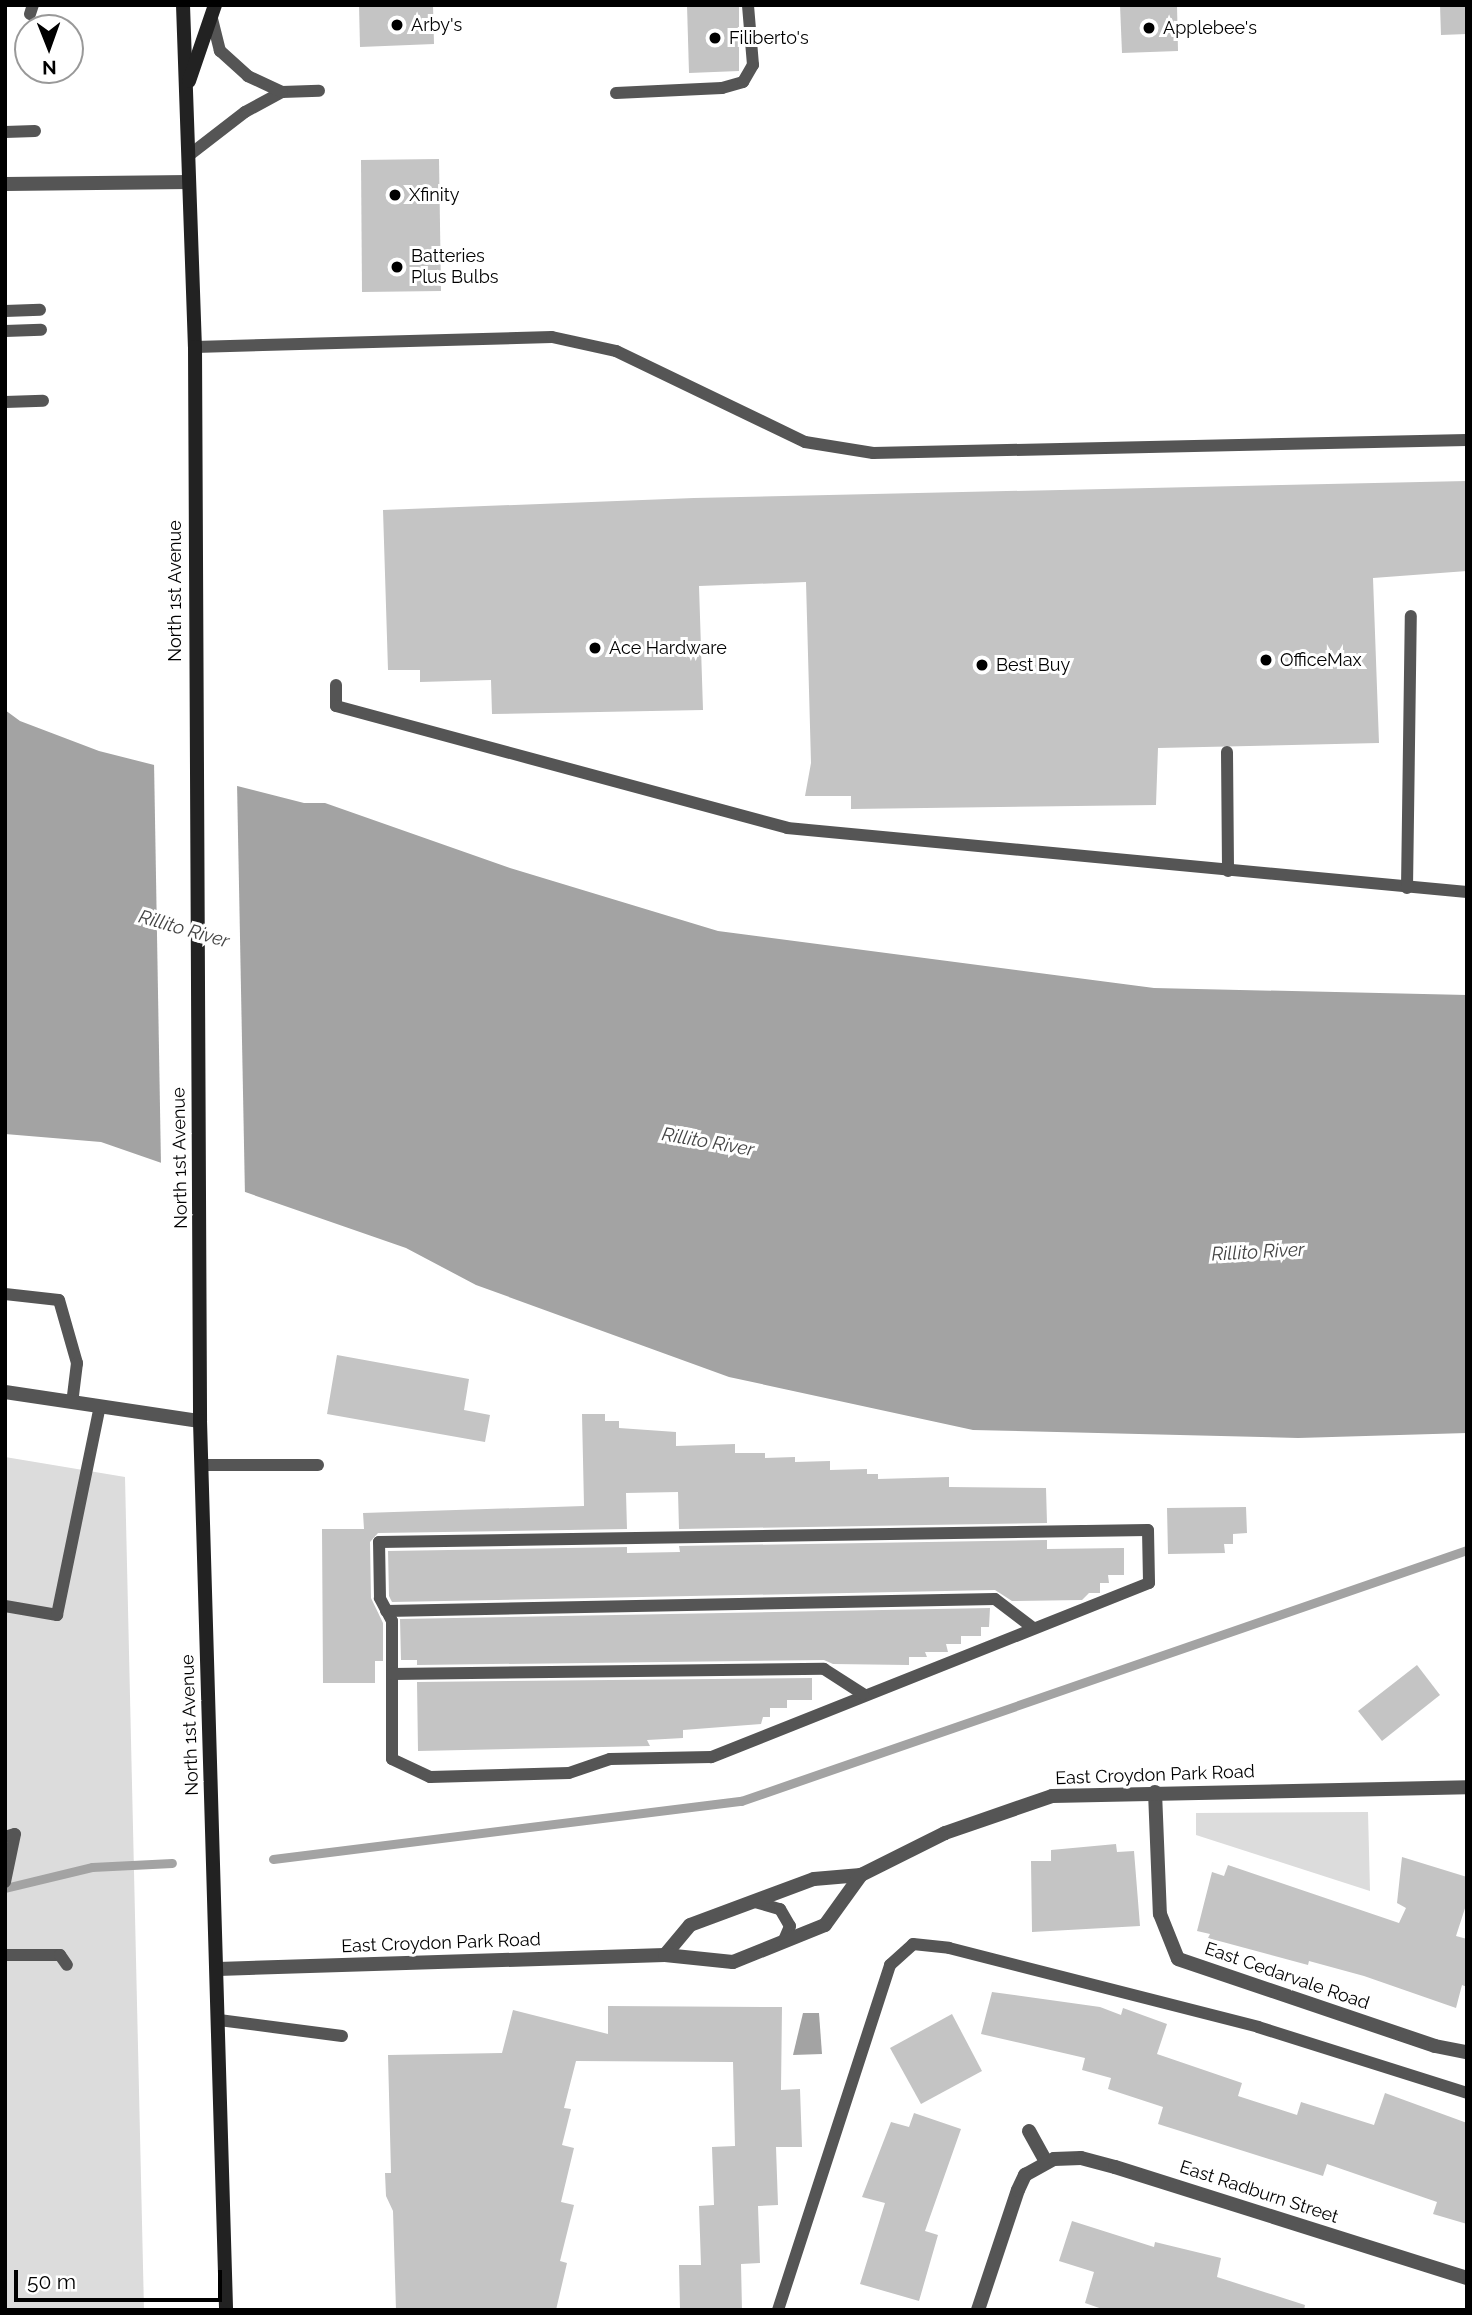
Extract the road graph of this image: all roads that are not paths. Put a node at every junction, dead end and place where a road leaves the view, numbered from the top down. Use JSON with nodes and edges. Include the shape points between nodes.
{"nodes":[{"id":1,"x":183,"y":5,"type":"edge"},
{"id":2,"x":748,"y":5,"type":"edge"},
{"id":3,"x":213,"y":11,"type":"edge"},
{"id":4,"x":186,"y":89,"type":"junction"},
{"id":5,"x":319,"y":91,"type":"dead end"},
{"id":6,"x":282,"y":92,"type":"junction"},
{"id":7,"x":616,"y":93,"type":"dead end"},
{"id":8,"x":35,"y":131,"type":"dead end"},
{"id":9,"x":5,"y":132,"type":"edge"},
{"id":10,"x":188,"y":156,"type":"junction"},
{"id":11,"x":189,"y":182,"type":"junction"},
{"id":12,"x":5,"y":184,"type":"edge"},
{"id":13,"x":40,"y":310,"type":"dead end"},
{"id":14,"x":5,"y":311,"type":"edge"},
{"id":15,"x":41,"y":330,"type":"dead end"},
{"id":16,"x":5,"y":331,"type":"edge"},
{"id":17,"x":195,"y":347,"type":"junction"},
{"id":18,"x":43,"y":401,"type":"dead end"},
{"id":19,"x":5,"y":402,"type":"edge"},
{"id":20,"x":1467,"y":440,"type":"edge"},
{"id":21,"x":1411,"y":616,"type":"dead end"},
{"id":22,"x":336,"y":685,"type":"dead end"},
{"id":23,"x":1227,"y":752,"type":"dead end"},
{"id":24,"x":1228,"y":871,"type":"junction"},
{"id":25,"x":1407,"y":888,"type":"junction"},
{"id":26,"x":1467,"y":892,"type":"edge"},
{"id":27,"x":5,"y":1294,"type":"edge"},
{"id":28,"x":5,"y":1392,"type":"edge"},
{"id":29,"x":72,"y":1402,"type":"junction"},
{"id":30,"x":100,"y":1406,"type":"junction"},
{"id":31,"x":200,"y":1421,"type":"junction"},
{"id":32,"x":201,"y":1465,"type":"junction"},
{"id":33,"x":318,"y":1465,"type":"dead end"},
{"id":34,"x":5,"y":1606,"type":"edge"},
{"id":35,"x":386,"y":1611,"type":"junction"},
{"id":36,"x":1033,"y":1628,"type":"junction"},
{"id":37,"x":392,"y":1674,"type":"junction"},
{"id":38,"x":863,"y":1694,"type":"junction"},
{"id":39,"x":1467,"y":1787,"type":"edge"},
{"id":40,"x":1155,"y":1792,"type":"junction"},
{"id":41,"x":5,"y":1837,"type":"edge"},
{"id":42,"x":861,"y":1875,"type":"junction"},
{"id":43,"x":5,"y":1882,"type":"edge"},
{"id":44,"x":755,"y":1902,"type":"junction"},
{"id":45,"x":784,"y":1940,"type":"junction"},
{"id":46,"x":5,"y":1955,"type":"edge"},
{"id":47,"x":665,"y":1955,"type":"junction"},
{"id":48,"x":67,"y":1965,"type":"dead end"},
{"id":49,"x":218,"y":1969,"type":"junction"},
{"id":50,"x":219,"y":2020,"type":"junction"},
{"id":51,"x":342,"y":2036,"type":"dead end"},
{"id":52,"x":1467,"y":2052,"type":"edge"},
{"id":53,"x":1467,"y":2093,"type":"edge"},
{"id":54,"x":1029,"y":2131,"type":"dead end"},
{"id":55,"x":1042,"y":2164,"type":"junction"},
{"id":56,"x":1467,"y":2278,"type":"edge"},
{"id":57,"x":226,"y":2310,"type":"edge"},
{"id":58,"x":778,"y":2310,"type":"edge"},
{"id":59,"x":978,"y":2310,"type":"edge"}],
"edges":[{"from":1,"to":4,"type":"main road","name":"North 1st Avenue"},
{"from":2,"to":7,"type":"lane","via":[[747,40],[753,65],[743,82],[722,88]]},
{"from":3,"to":4,"type":"main road"},
{"from":3,"to":6,"type":"lane","via":[[220,51],[248,76]]},
{"from":4,"to":10,"type":"main road","name":"North 1st Avenue"},
{"from":5,"to":6,"type":"lane"},
{"from":6,"to":10,"type":"lane","via":[[237,117]]},
{"from":8,"to":9,"type":"lane"},
{"from":10,"to":11,"type":"main road","name":"North 1st Avenue"},
{"from":11,"to":12,"type":"street"},
{"from":11,"to":17,"type":"main road","name":"North 1st Avenue"},
{"from":13,"to":14,"type":"lane"},
{"from":15,"to":16,"type":"lane"},
{"from":17,"to":20,"type":"lane","via":[[552,337],[616,351],[805,442],[873,453]]},
{"from":17,"to":31,"type":"main road","name":"North 1st Avenue"},
{"from":18,"to":19,"type":"lane"},
{"from":21,"to":25,"type":"lane"},
{"from":22,"to":24,"type":"lane","via":[[336,706],[787,828]]},
{"from":23,"to":24,"type":"lane"},
{"from":24,"to":25,"type":"lane"},
{"from":25,"to":26,"type":"lane"},
{"from":27,"to":29,"type":"lane","via":[[59,1300],[78,1363]]},
{"from":28,"to":29,"type":"street"},
{"from":29,"to":30,"type":"street"},
{"from":30,"to":31,"type":"street"},
{"from":30,"to":34,"type":"lane","via":[[57,1615]]},
{"from":31,"to":32,"type":"main road","name":"North 1st Avenue"},
{"from":32,"to":33,"type":"lane"},
{"from":32,"to":49,"type":"main road","name":"North 1st Avenue"},
{"from":35,"to":36,"type":"lane","via":[[995,1599]]},
{"from":35,"to":36,"type":"lane","via":[[380,1598],[379,1542],[1148,1530],[1149,1583]]},
{"from":35,"to":37,"type":"lane","via":[[392,1621]]},
{"from":36,"to":38,"type":"lane"},
{"from":37,"to":38,"type":"lane","via":[[824,1669]]},
{"from":37,"to":38,"type":"lane","via":[[392,1759],[430,1777],[569,1773],[610,1759],[711,1756]]},
{"from":39,"to":40,"type":"street","name":"East Croydon Park Road"},
{"from":40,"to":42,"type":"street","name":"East Croydon Park Road","via":[[1052,1796],[944,1833]]},
{"from":40,"to":52,"type":"street","name":"East Cedarvale Road","via":[[1160,1914],[1178,1959],[1435,2046]]},
{"from":41,"to":43,"type":"lane","via":[[15,1834]]},
{"from":42,"to":44,"type":"street","name":"East Croydon Park Road","via":[[814,1880]]},
{"from":42,"to":45,"type":"street","name":"East Croydon Park Road","via":[[825,1924]]},
{"from":44,"to":45,"type":"lane","via":[[780,1909],[790,1926]]},
{"from":44,"to":47,"type":"street","name":"East Croydon Park Road","via":[[690,1926]]},
{"from":45,"to":47,"type":"street","name":"East Croydon Park Road","via":[[733,1962]]},
{"from":46,"to":48,"type":"lane","via":[[60,1955]]},
{"from":47,"to":49,"type":"street","name":"East Croydon Park Road"},
{"from":49,"to":50,"type":"main road","name":"North 1st Avenue"},
{"from":50,"to":51,"type":"lane"},
{"from":50,"to":57,"type":"main road","name":"North 1st Avenue"},
{"from":53,"to":58,"type":"lane","via":[[1258,2027],[949,1948],[913,1944],[890,1965]]},
{"from":54,"to":55,"type":"street"},
{"from":55,"to":56,"type":"street","name":"East Radburn Street","via":[[1081,2158],[1115,2167]]},
{"from":55,"to":59,"type":"street","via":[[1026,2175],[1018,2190]]}]}
